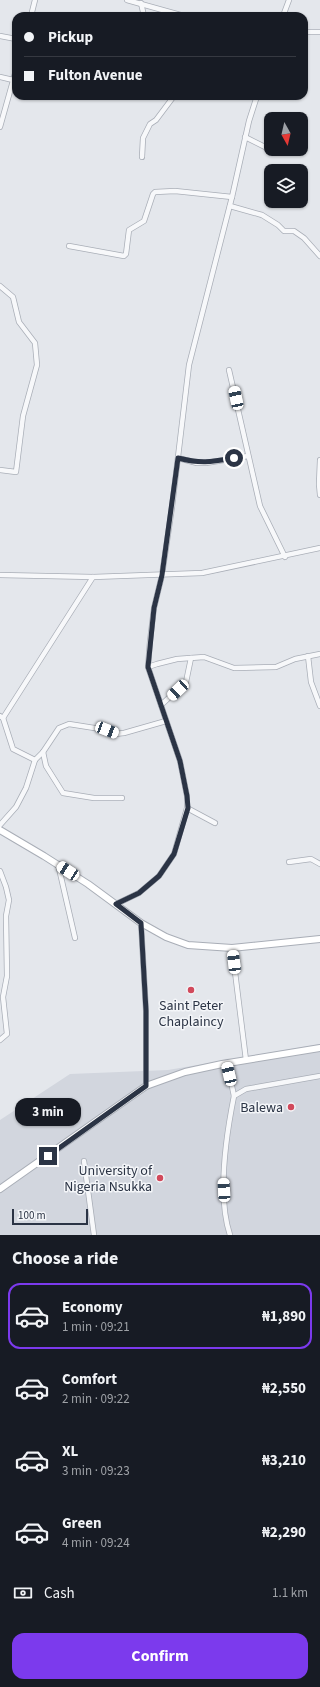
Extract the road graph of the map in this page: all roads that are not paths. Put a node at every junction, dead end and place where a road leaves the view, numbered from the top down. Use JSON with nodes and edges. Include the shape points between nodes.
{"nodes":[{"id":1,"x":35,"y":0,"type":"edge"},
{"id":2,"x":127,"y":0,"type":"edge"},
{"id":3,"x":289,"y":0,"type":"edge"},
{"id":4,"x":141,"y":3,"type":"junction"},
{"id":5,"x":31,"y":12,"type":"edge"},
{"id":6,"x":143,"y":12,"type":"edge"},
{"id":7,"x":171,"y":12,"type":"edge"},
{"id":8,"x":284,"y":12,"type":"edge"},
{"id":9,"x":308,"y":32,"type":"edge"},
{"id":10,"x":320,"y":32,"type":"edge"},
{"id":11,"x":0,"y":36,"type":"edge"},
{"id":12,"x":12,"y":38,"type":"edge"},
{"id":13,"x":0,"y":77,"type":"edge"},
{"id":14,"x":12,"y":80,"type":"edge"},
{"id":15,"x":12,"y":84,"type":"edge"},
{"id":16,"x":169,"y":100,"type":"edge"},
{"id":17,"x":256,"y":100,"type":"edge"},
{"id":18,"x":0,"y":127,"type":"edge"},
{"id":19,"x":246,"y":137,"type":"junction"},
{"id":20,"x":264,"y":146,"type":"edge"},
{"id":21,"x":142,"y":157,"type":"dead end"},
{"id":22,"x":232,"y":197,"type":"junction"},
{"id":23,"x":230,"y":206,"type":"junction"},
{"id":24,"x":69,"y":246,"type":"dead end"},
{"id":25,"x":320,"y":256,"type":"edge"},
{"id":26,"x":0,"y":286,"type":"edge"},
{"id":27,"x":229,"y":370,"type":"dead end"},
{"id":28,"x":248,"y":456,"type":"junction"},
{"id":29,"x":178,"y":458,"type":"junction"},
{"id":30,"x":320,"y":460,"type":"edge"},
{"id":31,"x":0,"y":470,"type":"edge"},
{"id":32,"x":320,"y":495,"type":"edge"},
{"id":33,"x":320,"y":548,"type":"edge"},
{"id":34,"x":285,"y":556,"type":"junction"},
{"id":35,"x":0,"y":575,"type":"edge"},
{"id":36,"x":162,"y":575,"type":"junction"},
{"id":37,"x":93,"y":577,"type":"junction"},
{"id":38,"x":320,"y":654,"type":"edge"},
{"id":39,"x":308,"y":656,"type":"junction"},
{"id":40,"x":191,"y":658,"type":"junction"},
{"id":41,"x":148,"y":667,"type":"junction"},
{"id":42,"x":161,"y":705,"type":"junction"},
{"id":43,"x":320,"y":706,"type":"edge"},
{"id":44,"x":2,"y":717,"type":"edge"},
{"id":45,"x":166,"y":721,"type":"junction"},
{"id":46,"x":43,"y":752,"type":"junction"},
{"id":47,"x":35,"y":760,"type":"junction"},
{"id":48,"x":122,"y":798,"type":"dead end"},
{"id":49,"x":188,"y":808,"type":"junction"},
{"id":50,"x":215,"y":823,"type":"dead end"},
{"id":51,"x":0,"y":825,"type":"edge"},
{"id":52,"x":0,"y":830,"type":"edge"},
{"id":53,"x":288,"y":862,"type":"dead end"},
{"id":54,"x":58,"y":864,"type":"junction"},
{"id":55,"x":320,"y":864,"type":"edge"},
{"id":56,"x":0,"y":871,"type":"edge"},
{"id":57,"x":116,"y":904,"type":"junction"},
{"id":58,"x":141,"y":923,"type":"junction"},
{"id":59,"x":76,"y":938,"type":"dead end"},
{"id":60,"x":320,"y":939,"type":"edge"},
{"id":61,"x":232,"y":948,"type":"junction"},
{"id":62,"x":0,"y":1040,"type":"edge"},
{"id":63,"x":320,"y":1048,"type":"edge"},
{"id":64,"x":246,"y":1060,"type":"junction"},
{"id":65,"x":227,"y":1063,"type":"junction"},
{"id":66,"x":320,"y":1076,"type":"edge"},
{"id":67,"x":146,"y":1086,"type":"junction"},
{"id":68,"x":234,"y":1096,"type":"junction"},
{"id":69,"x":84,"y":1161,"type":"dead end"},
{"id":70,"x":0,"y":1189,"type":"edge"},
{"id":71,"x":94,"y":1235,"type":"edge"},
{"id":72,"x":230,"y":1235,"type":"edge"}],
"edges":[{"from":1,"to":5,"type":"street"},
{"from":2,"to":4,"type":"street"},
{"from":3,"to":8,"type":"street"},
{"from":4,"to":6,"type":"street"},
{"from":4,"to":7,"type":"street"},
{"from":9,"to":10,"type":"street"},
{"from":11,"to":12,"type":"street"},
{"from":13,"to":14,"type":"street"},
{"from":15,"to":18,"type":"street"},
{"from":16,"to":21,"type":"street","via":[[156,120],[150,124],[143,138]]},
{"from":17,"to":19,"type":"street"},
{"from":19,"to":20,"type":"street"},
{"from":19,"to":22,"type":"street"},
{"from":22,"to":23,"type":"street"},
{"from":22,"to":24,"type":"street","via":[[175,191],[155,192],[144,220],[129,230],[124,256]]},
{"from":23,"to":25,"type":"street","via":[[262,215],[284,230],[294,231]]},
{"from":23,"to":29,"type":"street","via":[[189,365]]},
{"from":26,"to":31,"type":"street","via":[[13,297],[19,322],[35,343],[37,365],[23,416],[16,472]]},
{"from":27,"to":28,"type":"street"},
{"from":28,"to":29,"type":"street","via":[[206,463]]},
{"from":28,"to":34,"type":"street","via":[[260,506]]},
{"from":29,"to":36,"type":"street"},
{"from":30,"to":32,"type":"street"},
{"from":33,"to":34,"type":"street"},
{"from":34,"to":36,"type":"street","via":[[202,573]]},
{"from":35,"to":37,"type":"street"},
{"from":36,"to":37,"type":"street"},
{"from":36,"to":41,"type":"street","via":[[154,608]]},
{"from":37,"to":44,"type":"street"},
{"from":38,"to":39,"type":"street"},
{"from":39,"to":40,"type":"street","via":[[276,667],[234,668],[204,657]]},
{"from":39,"to":43,"type":"street","via":[[311,682]]},
{"from":40,"to":41,"type":"street"},
{"from":40,"to":42,"type":"street","via":[[186,682]]},
{"from":41,"to":42,"type":"street"},
{"from":42,"to":45,"type":"street"},
{"from":44,"to":47,"type":"street","via":[[13,748]]},
{"from":45,"to":46,"type":"street","via":[[124,734],[69,724],[59,728]]},
{"from":45,"to":49,"type":"street","via":[[180,761]]},
{"from":46,"to":47,"type":"street"},
{"from":46,"to":48,"type":"street","via":[[46,766],[63,793],[94,798]]},
{"from":47,"to":51,"type":"street","via":[[26,788],[16,807]]},
{"from":49,"to":50,"type":"street"},
{"from":49,"to":57,"type":"street","via":[[174,854],[159,876],[139,893]]},
{"from":52,"to":54,"type":"street"},
{"from":53,"to":55,"type":"street","via":[[311,859]]},
{"from":54,"to":57,"type":"street"},
{"from":54,"to":59,"type":"street"},
{"from":56,"to":62,"type":"street","via":[[9,900],[6,916],[7,976],[3,998],[7,1034]]},
{"from":57,"to":58,"type":"street"},
{"from":58,"to":61,"type":"street","via":[[188,945]]},
{"from":58,"to":67,"type":"street","via":[[146,1011]]},
{"from":60,"to":61,"type":"street"},
{"from":61,"to":64,"type":"street"},
{"from":63,"to":64,"type":"street"},
{"from":64,"to":65,"type":"street"},
{"from":65,"to":67,"type":"street","via":[[185,1072]]},
{"from":65,"to":68,"type":"street"},
{"from":66,"to":68,"type":"street","via":[[246,1089]]},
{"from":67,"to":70,"type":"street"},
{"from":68,"to":72,"type":"street","via":[[228,1126],[224,1175]]},
{"from":69,"to":71,"type":"street"}]}
